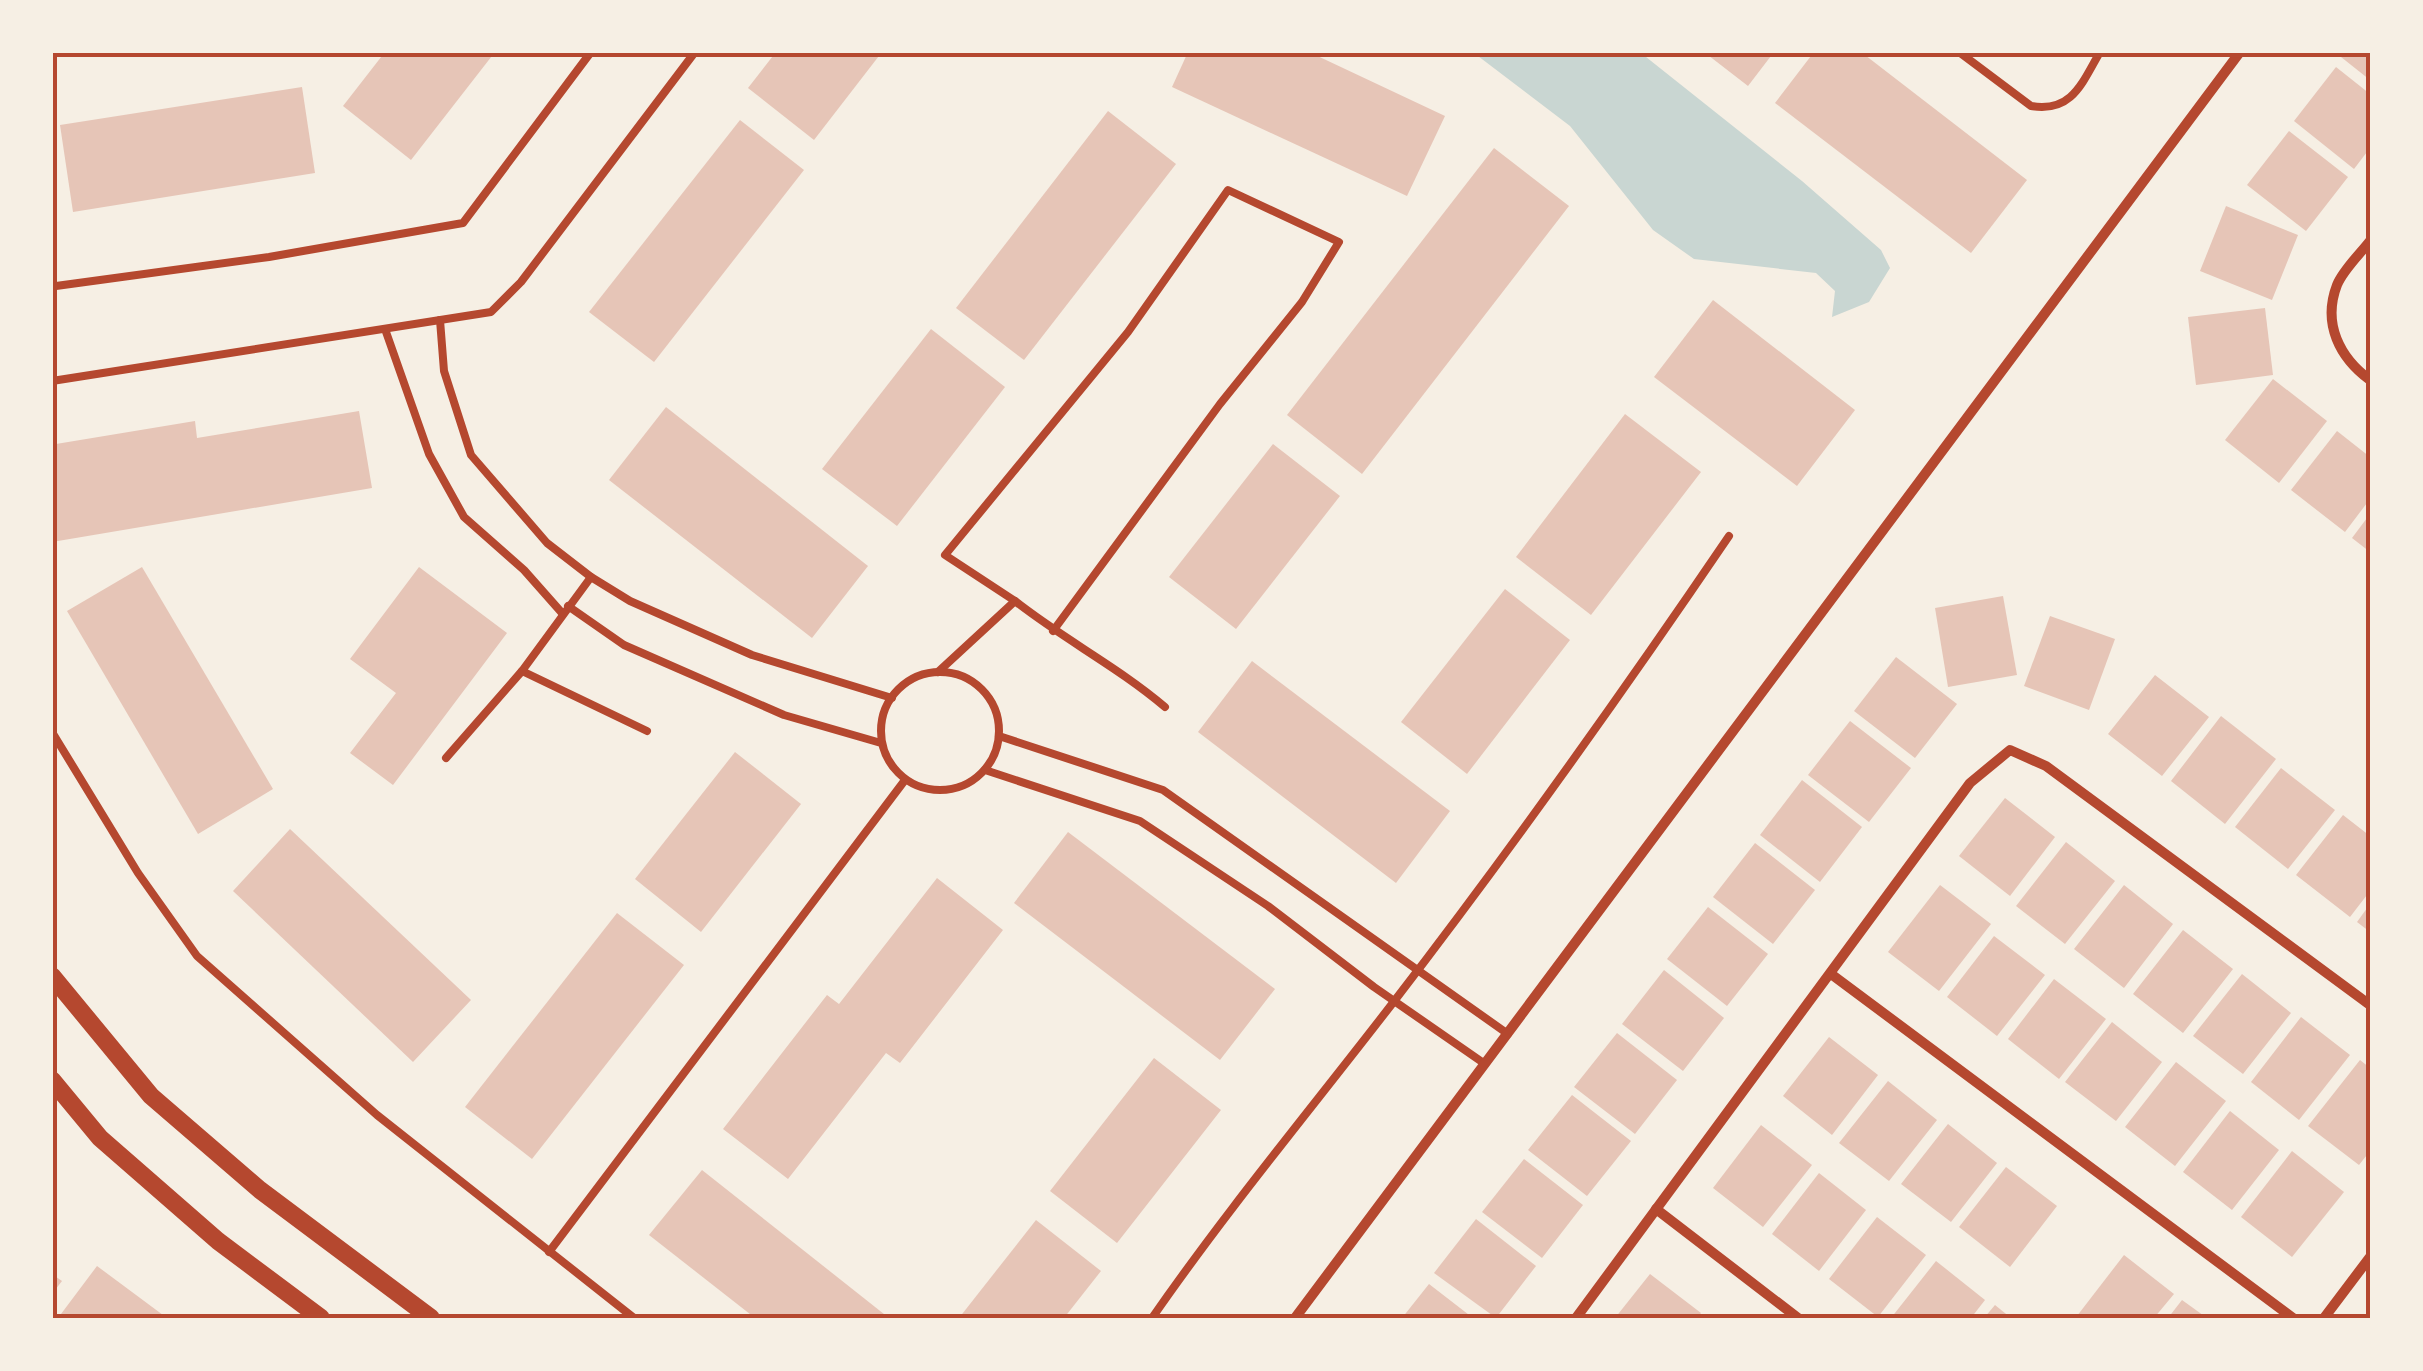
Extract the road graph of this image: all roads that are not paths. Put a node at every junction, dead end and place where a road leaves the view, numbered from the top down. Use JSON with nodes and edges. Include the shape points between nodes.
{"nodes":[{"id":1,"x":591,"y":52,"type":"edge"},
{"id":2,"x":694,"y":52,"type":"edge"},
{"id":3,"x":1959,"y":52,"type":"edge"},
{"id":4,"x":2100,"y":52,"type":"edge"},
{"id":5,"x":2240,"y":52,"type":"edge"},
{"id":6,"x":2370,"y":241,"type":"edge"},
{"id":7,"x":52,"y":284,"type":"edge"},
{"id":8,"x":440,"y":320,"type":"junction"},
{"id":9,"x":385,"y":329,"type":"junction"},
{"id":10,"x":52,"y":380,"type":"edge"},
{"id":11,"x":2370,"y":380,"type":"edge"},
{"id":12,"x":1729,"y":536,"type":"dead end"},
{"id":13,"x":591,"y":577,"type":"junction"},
{"id":14,"x":1014,"y":601,"type":"junction"},
{"id":15,"x":565,"y":609,"type":"junction"},
{"id":16,"x":1054,"y":631,"type":"junction"},
{"id":17,"x":522,"y":670,"type":"junction"},
{"id":18,"x":938,"y":672,"type":"junction"},
{"id":19,"x":892,"y":698,"type":"junction"},
{"id":20,"x":1165,"y":707,"type":"dead end"},
{"id":21,"x":647,"y":731,"type":"dead end"},
{"id":22,"x":52,"y":732,"type":"edge"},
{"id":23,"x":998,"y":736,"type":"junction"},
{"id":24,"x":881,"y":743,"type":"junction"},
{"id":25,"x":446,"y":758,"type":"dead end"},
{"id":26,"x":985,"y":770,"type":"junction"},
{"id":27,"x":905,"y":780,"type":"junction"},
{"id":28,"x":1416,"y":969,"type":"junction"},
{"id":29,"x":1831,"y":974,"type":"junction"},
{"id":30,"x":52,"y":976,"type":"edge"},
{"id":31,"x":1394,"y":1001,"type":"junction"},
{"id":32,"x":2370,"y":1006,"type":"edge"},
{"id":33,"x":1508,"y":1034,"type":"junction"},
{"id":34,"x":1485,"y":1064,"type":"junction"},
{"id":35,"x":52,"y":1080,"type":"edge"},
{"id":36,"x":1656,"y":1209,"type":"junction"},
{"id":37,"x":549,"y":1252,"type":"junction"},
{"id":38,"x":2370,"y":1258,"type":"edge"},
{"id":39,"x":321,"y":1318,"type":"edge"},
{"id":40,"x":431,"y":1318,"type":"edge"},
{"id":41,"x":634,"y":1318,"type":"edge"},
{"id":42,"x":1152,"y":1318,"type":"edge"},
{"id":43,"x":1295,"y":1318,"type":"edge"},
{"id":44,"x":1576,"y":1318,"type":"edge"},
{"id":45,"x":1798,"y":1318,"type":"edge"},
{"id":46,"x":2293,"y":1318,"type":"edge"},
{"id":47,"x":2324,"y":1318,"type":"edge"}],
"edges":[{"from":1,"to":7,"type":"lane","via":[[463,224]]},
{"from":2,"to":8,"type":"lane","via":[[521,282],[490,312]]},
{"from":3,"to":4,"type":"lane","via":[[2031,106],[2045,108],[2076,94]]},
{"from":5,"to":33,"type":"street"},
{"from":6,"to":11,"type":"street","via":[[2337,284],[2330,326],[2349,364]]},
{"from":8,"to":9,"type":"lane"},
{"from":8,"to":13,"type":"lane","via":[[444,371],[471,454],[547,543]]},
{"from":9,"to":10,"type":"lane"},
{"from":9,"to":15,"type":"lane","via":[[429,454],[464,517]]},
{"from":12,"to":28,"type":"lane"},
{"from":13,"to":15,"type":"lane"},
{"from":13,"to":19,"type":"lane","via":[[752,655]]},
{"from":14,"to":16,"type":"lane"},
{"from":14,"to":16,"type":"lane","via":[[945,555],[1128,332],[1228,190],[1340,242]]},
{"from":14,"to":18,"type":"lane"},
{"from":15,"to":17,"type":"lane"},
{"from":15,"to":24,"type":"lane","via":[[624,646],[784,714]]},
{"from":16,"to":20,"type":"lane"},
{"from":17,"to":21,"type":"lane"},
{"from":17,"to":25,"type":"lane"},
{"from":18,"to":19,"type":"lane","via":[[918,676]]},
{"from":18,"to":23,"type":"lane","via":[[976,684],[997,716]]},
{"from":19,"to":24,"type":"lane"},
{"from":22,"to":37,"type":"lane","via":[[197,956],[376,1115]]},
{"from":23,"to":26,"type":"lane"},
{"from":23,"to":28,"type":"lane","via":[[1163,790]]},
{"from":24,"to":27,"type":"lane"},
{"from":26,"to":27,"type":"lane","via":[[972,782],[938,791]]},
{"from":26,"to":31,"type":"lane","via":[[1140,820]]},
{"from":27,"to":37,"type":"lane"},
{"from":28,"to":31,"type":"lane"},
{"from":28,"to":33,"type":"lane"},
{"from":29,"to":32,"type":"street","via":[[1970,783],[2010,750],[2046,766]]},
{"from":29,"to":36,"type":"street"},
{"from":29,"to":46,"type":"street"},
{"from":30,"to":40,"type":"street","via":[[151,1096],[260,1190]]},
{"from":31,"to":34,"type":"lane"},
{"from":31,"to":42,"type":"lane"},
{"from":33,"to":34,"type":"street"},
{"from":34,"to":43,"type":"street"},
{"from":35,"to":39,"type":"street","via":[[100,1138],[218,1241]]},
{"from":36,"to":44,"type":"street"},
{"from":36,"to":45,"type":"street"},
{"from":37,"to":41,"type":"lane"},
{"from":38,"to":47,"type":"street"}]}
